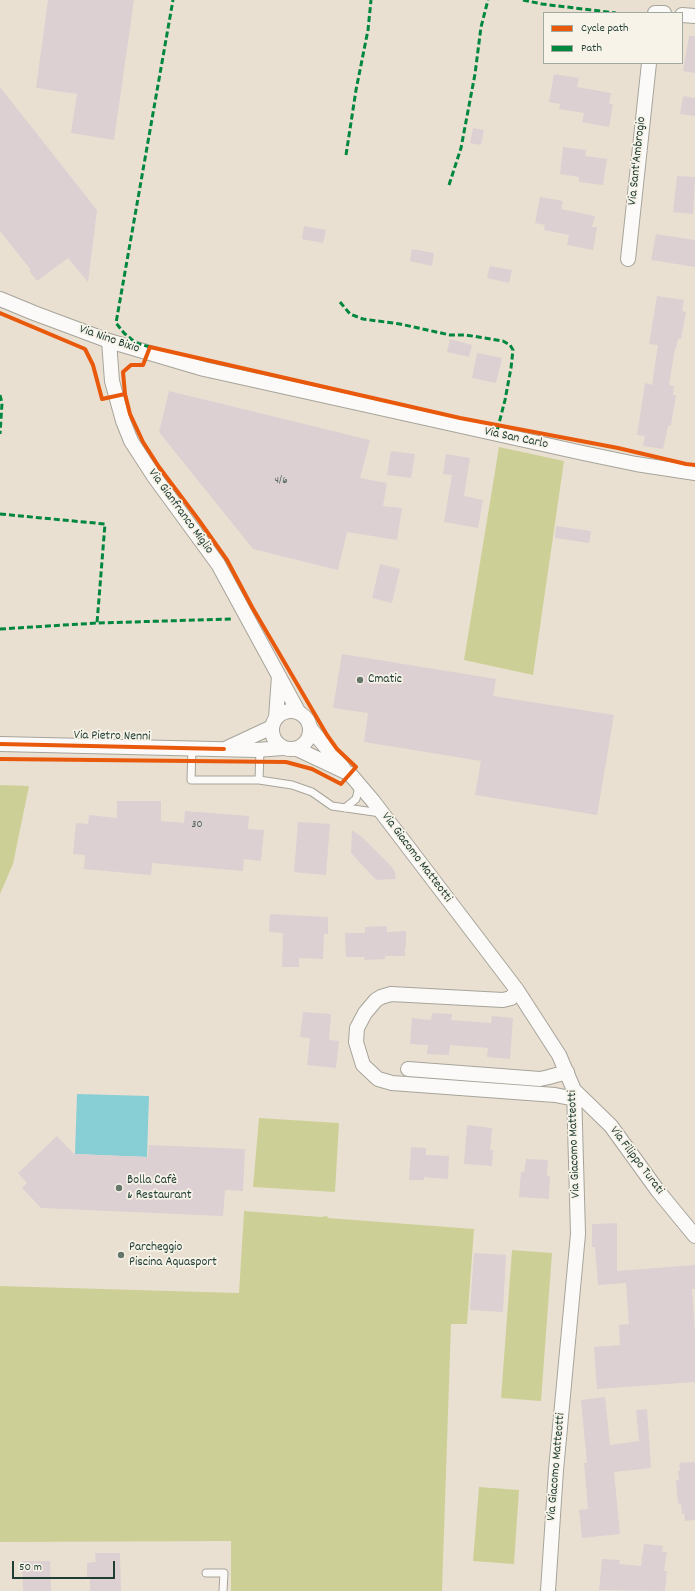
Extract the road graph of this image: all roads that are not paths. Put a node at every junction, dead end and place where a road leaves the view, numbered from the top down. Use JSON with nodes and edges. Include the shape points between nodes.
{"nodes":[{"id":1,"x":683,"y":15,"type":"edge"},
{"id":2,"x":695,"y":16,"type":"edge"},
{"id":3,"x":649,"y":64,"type":"edge"},
{"id":4,"x":628,"y":259,"type":"dead end"},
{"id":5,"x":0,"y":299,"type":"edge"},
{"id":6,"x":109,"y":341,"type":"junction"},
{"id":7,"x":339,"y":400,"type":"joint"},
{"id":8,"x":695,"y":473,"type":"edge"},
{"id":9,"x":279,"y":674,"type":"junction"},
{"id":10,"x":299,"y":713,"type":"junction"},
{"id":11,"x":274,"y":723,"type":"junction"},
{"id":12,"x":310,"y":728,"type":"junction"},
{"id":13,"x":0,"y":744,"type":"edge"},
{"id":14,"x":192,"y":748,"type":"junction"},
{"id":15,"x":283,"y":748,"type":"junction"},
{"id":16,"x":224,"y":749,"type":"junction"},
{"id":17,"x":297,"y":749,"type":"junction"},
{"id":18,"x":260,"y":750,"type":"junction"},
{"id":19,"x":346,"y":771,"type":"junction"},
{"id":20,"x":259,"y":780,"type":"junction"},
{"id":21,"x":356,"y":781,"type":"junction"},
{"id":22,"x":345,"y":808,"type":"junction"},
{"id":23,"x":383,"y":814,"type":"junction"},
{"id":24,"x":517,"y":990,"type":"junction"},
{"id":25,"x":408,"y":1069,"type":"dead end"},
{"id":26,"x":567,"y":1072,"type":"junction"},
{"id":27,"x":575,"y":1094,"type":"junction"},
{"id":28,"x":695,"y":1236,"type":"edge"},
{"id":29,"x":206,"y":1573,"type":"dead end"},
{"id":30,"x":223,"y":1591,"type":"edge"},
{"id":31,"x":548,"y":1591,"type":"edge"}],
"edges":[{"from":1,"to":2,"type":"street"},
{"from":3,"to":4,"type":"street","name":"Via Sant'Ambrogio"},
{"from":5,"to":6,"type":"street","name":"Via Nino Bixio"},
{"from":6,"to":7,"type":"street","name":"Via Nino Bixio","via":[[183,364]]},
{"from":6,"to":9,"type":"street","name":"Via Gianfranco Miglio","via":[[112,381],[122,421],[131,441],[218,564]]},
{"from":7,"to":8,"type":"street","name":"Via San Carlo","via":[[600,457]]},
{"from":9,"to":10,"type":"street","name":"Via Gianfranco Miglio"},
{"from":9,"to":11,"type":"street","via":[[278,705]]},
{"from":10,"to":11,"type":"street","via":[[287,712]]},
{"from":10,"to":12,"type":"street","via":[[305,716]]},
{"from":11,"to":15,"type":"street","via":[[274,739]]},
{"from":11,"to":16,"type":"street","name":"Via Pietro Nenni"},
{"from":12,"to":17,"type":"street","via":[[308,741]]},
{"from":12,"to":19,"type":"street","name":"Via Giacomo Matteotti"},
{"from":13,"to":14,"type":"street","name":"Via Pietro Nenni"},
{"from":14,"to":16,"type":"street","name":"Via Pietro Nenni"},
{"from":14,"to":20,"type":"lane","via":[[191,780]]},
{"from":15,"to":17,"type":"street"},
{"from":15,"to":18,"type":"street","name":"Via Pietro Nenni"},
{"from":16,"to":18,"type":"street","name":"Via Pietro Nenni"},
{"from":17,"to":19,"type":"street","name":"Via Giacomo Matteotti"},
{"from":18,"to":20,"type":"lane"},
{"from":19,"to":21,"type":"street","name":"Via Giacomo Matteotti"},
{"from":20,"to":22,"type":"lane","via":[[292,785],[312,792],[332,806]]},
{"from":21,"to":22,"type":"lane","via":[[356,799]]},
{"from":21,"to":23,"type":"street","name":"Via Giacomo Matteotti"},
{"from":22,"to":23,"type":"lane"},
{"from":23,"to":24,"type":"street","name":"Via Giacomo Matteotti"},
{"from":24,"to":26,"type":"street","name":"Via Giacomo Matteotti","via":[[559,1055]]},
{"from":24,"to":27,"type":"street","via":[[511,998],[503,1000],[391,994],[381,997],[365,1013],[357,1028],[356,1042],[363,1065],[378,1080],[392,1083],[567,1096]]},
{"from":25,"to":26,"type":"street","via":[[540,1079]]},
{"from":26,"to":27,"type":"street","name":"Via Giacomo Matteotti"},
{"from":27,"to":28,"type":"street","name":"Via Filippo Turati","via":[[612,1126],[658,1191]]},
{"from":27,"to":31,"type":"street","name":"Via Giacomo Matteotti","via":[[578,1234],[556,1470]]},
{"from":29,"to":30,"type":"lane","via":[[224,1573]]}]}
